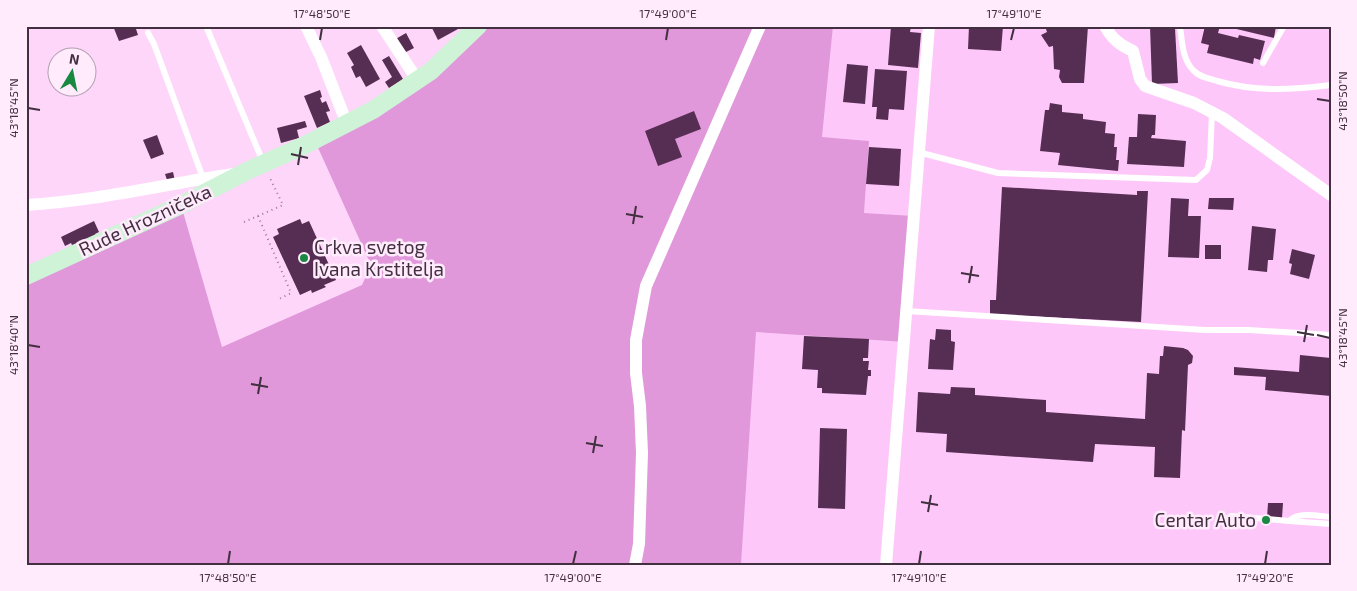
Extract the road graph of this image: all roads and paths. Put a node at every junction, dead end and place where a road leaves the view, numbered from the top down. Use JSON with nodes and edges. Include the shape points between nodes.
{"nodes":[{"id":1,"x":206,"y":26,"type":"edge"},
{"id":2,"x":306,"y":26,"type":"edge"},
{"id":3,"x":382,"y":26,"type":"edge"},
{"id":4,"x":760,"y":26,"type":"edge"},
{"id":5,"x":929,"y":26,"type":"edge"},
{"id":6,"x":1104,"y":26,"type":"edge"},
{"id":7,"x":1180,"y":26,"type":"edge"},
{"id":8,"x":1284,"y":26,"type":"edge"},
{"id":9,"x":473,"y":28,"type":"edge"},
{"id":10,"x":148,"y":33,"type":"dead end"},
{"id":11,"x":1263,"y":63,"type":"dead end"},
{"id":12,"x":418,"y":81,"type":"junction"},
{"id":13,"x":1331,"y":85,"type":"edge"},
{"id":14,"x":1212,"y":113,"type":"junction"},
{"id":15,"x":348,"y":124,"type":"junction"},
{"id":16,"x":918,"y":152,"type":"junction"},
{"id":17,"x":263,"y":164,"type":"junction"},
{"id":18,"x":244,"y":172,"type":"junction"},
{"id":19,"x":203,"y":178,"type":"junction"},
{"id":20,"x":1331,"y":194,"type":"edge"},
{"id":21,"x":26,"y":205,"type":"edge"},
{"id":22,"x":258,"y":216,"type":"junction"},
{"id":23,"x":244,"y":222,"type":"dead end"},
{"id":24,"x":26,"y":276,"type":"edge"},
{"id":25,"x":277,"y":300,"type":"dead end"},
{"id":26,"x":906,"y":311,"type":"junction"},
{"id":27,"x":1331,"y":335,"type":"edge"},
{"id":28,"x":1231,"y":516,"type":"dead end"},
{"id":29,"x":1331,"y":517,"type":"edge"},
{"id":30,"x":1289,"y":521,"type":"junction"},
{"id":31,"x":1331,"y":524,"type":"edge"},
{"id":32,"x":634,"y":565,"type":"edge"},
{"id":33,"x":886,"y":565,"type":"edge"}],
"edges":[{"from":1,"to":17,"type":"lane"},
{"from":2,"to":15,"type":"street"},
{"from":3,"to":12,"type":"street"},
{"from":4,"to":32,"type":"street","via":[[646,286],[636,340],[642,453],[639,544]]},
{"from":5,"to":16,"type":"street"},
{"from":6,"to":14,"type":"street","via":[[1119,44],[1133,51],[1145,86],[1194,103]]},
{"from":7,"to":13,"type":"lane","via":[[1183,50],[1191,68],[1200,76],[1252,89]]},
{"from":8,"to":11,"type":"lane"},
{"from":9,"to":12,"type":"street","name":"Rude Hrozničeka","via":[[449,55]]},
{"from":10,"to":19,"type":"lane","name":"Rude Hrozničeka"},
{"from":12,"to":15,"type":"street","name":"Rude Hrozničeka"},
{"from":14,"to":16,"type":"lane","via":[[1210,158],[1207,170],[1196,180],[998,172]]},
{"from":14,"to":20,"type":"street"},
{"from":15,"to":17,"type":"street","name":"Rude Hrozničeka"},
{"from":16,"to":26,"type":"street"},
{"from":17,"to":18,"type":"street","name":"Rude Hrozničeka"},
{"from":17,"to":22,"type":"path","via":[[283,205]]},
{"from":18,"to":19,"type":"street"},
{"from":18,"to":24,"type":"street","name":"Rude Hrozničeka","via":[[181,205]]},
{"from":19,"to":21,"type":"street"},
{"from":22,"to":23,"type":"path"},
{"from":22,"to":25,"type":"path","via":[[291,293]]},
{"from":26,"to":27,"type":"lane"},
{"from":26,"to":33,"type":"street"},
{"from":28,"to":30,"type":"lane"},
{"from":29,"to":30,"type":"lane","via":[[1299,515]]},
{"from":30,"to":31,"type":"lane"}]}
